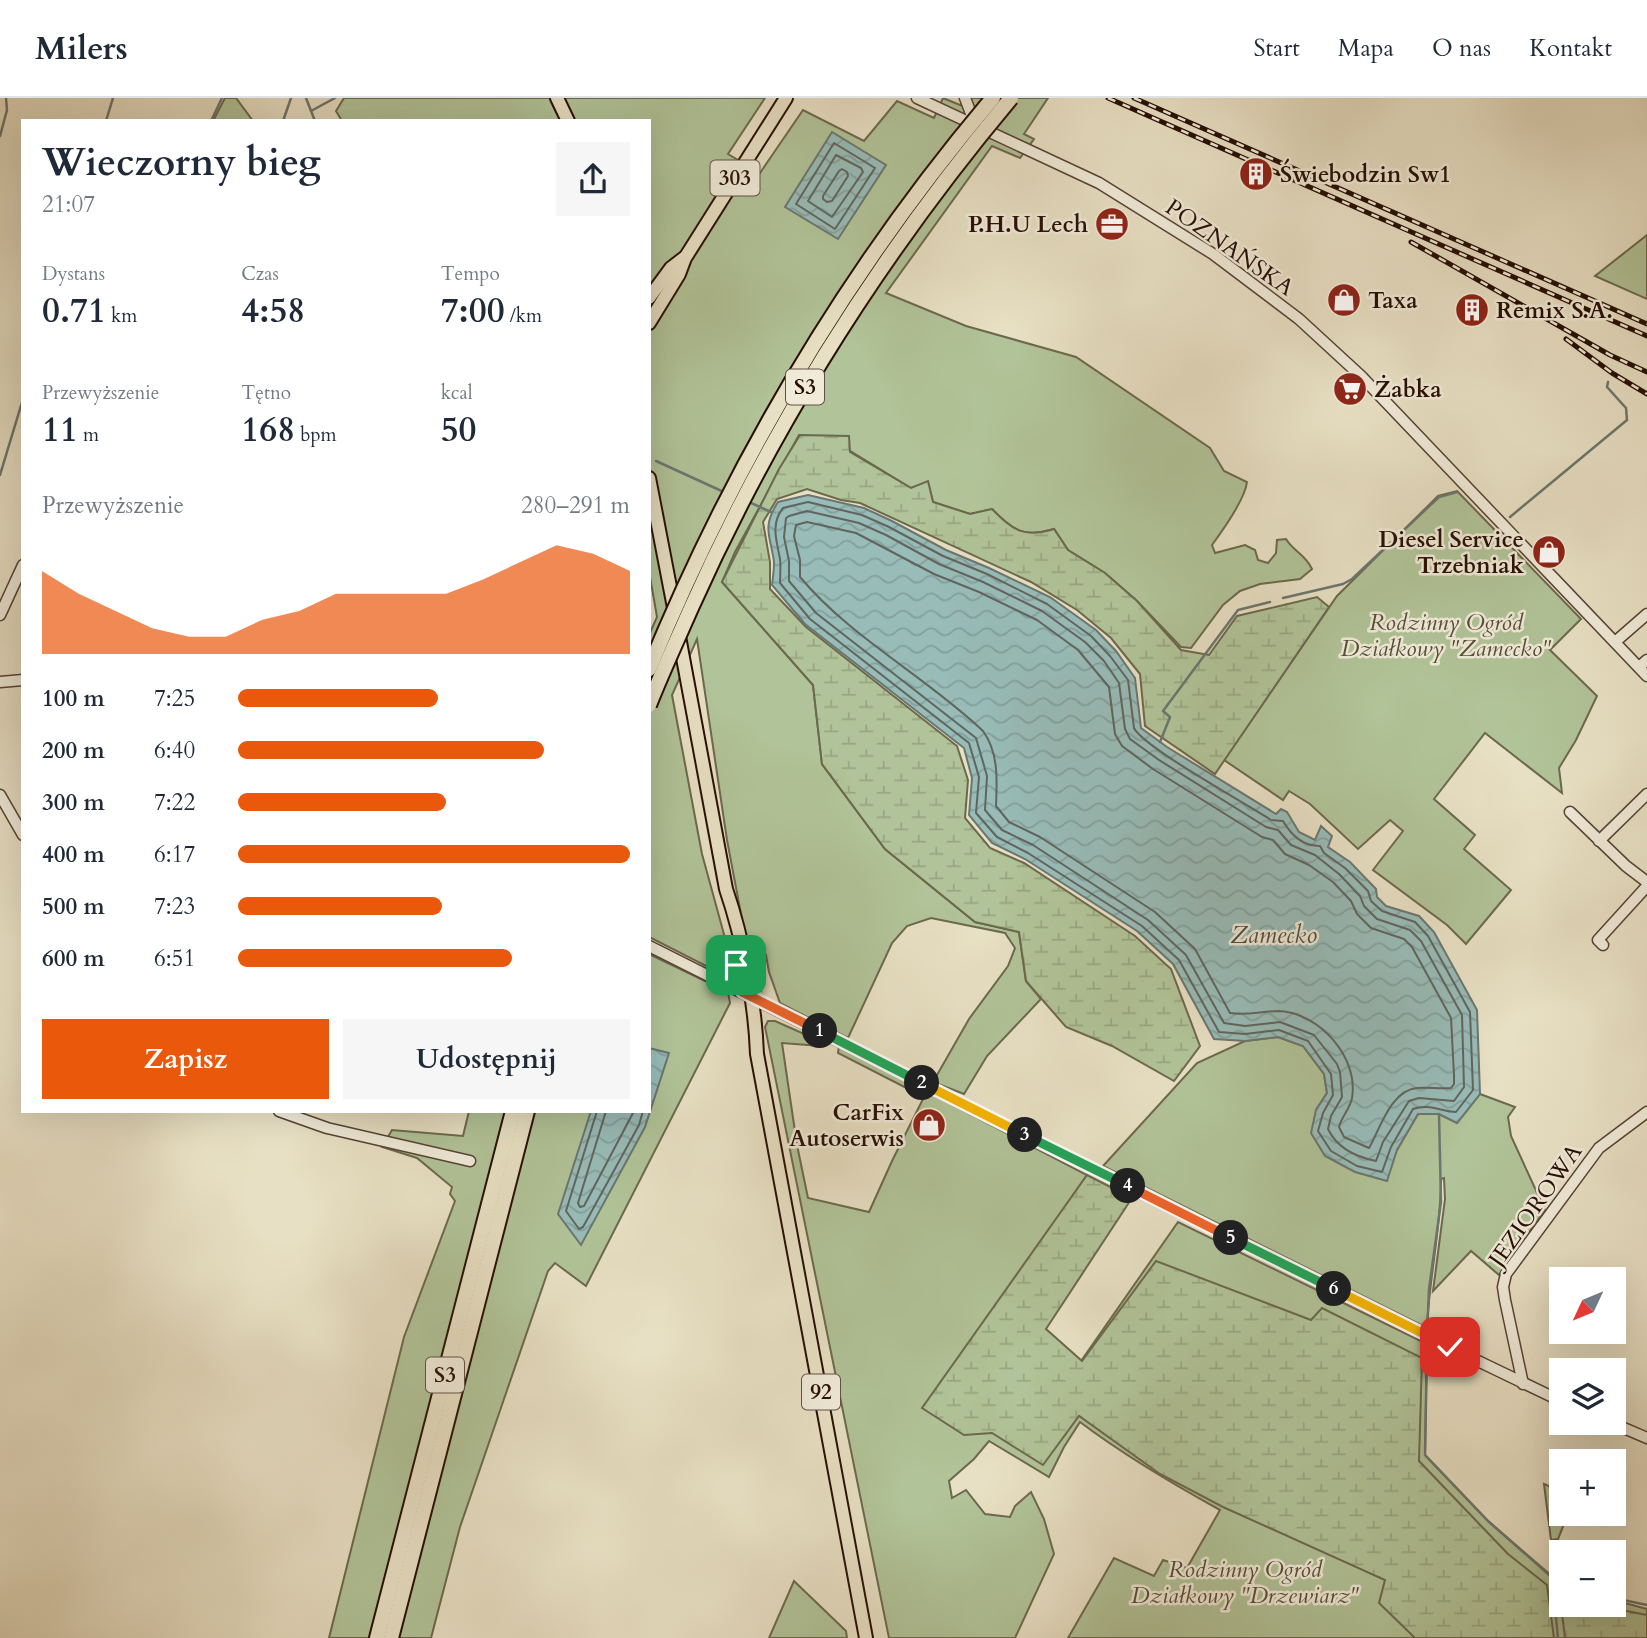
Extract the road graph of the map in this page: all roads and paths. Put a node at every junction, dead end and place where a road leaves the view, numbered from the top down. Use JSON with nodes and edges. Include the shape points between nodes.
{"nodes":[{"id":1,"x":557,"y":98,"type":"edge"},
{"id":2,"x":786,"y":98,"type":"edge"},
{"id":3,"x":917,"y":98,"type":"edge"},
{"id":4,"x":965,"y":98,"type":"edge"},
{"id":5,"x":993,"y":98,"type":"edge"},
{"id":6,"x":1011,"y":98,"type":"edge"},
{"id":7,"x":567,"y":119,"type":"edge"},
{"id":8,"x":975,"y":124,"type":"junction"},
{"id":9,"x":685,"y":258,"type":"junction"},
{"id":10,"x":651,"y":295,"type":"edge"},
{"id":11,"x":651,"y":319,"type":"edge"},
{"id":12,"x":651,"y":489,"type":"edge"},
{"id":13,"x":21,"y":569,"type":"edge"},
{"id":14,"x":1647,"y":614,"type":"edge"},
{"id":15,"x":0,"y":615,"type":"edge"},
{"id":16,"x":1615,"y":642,"type":"junction"},
{"id":17,"x":1643,"y":663,"type":"edge"},
{"id":18,"x":651,"y":665,"type":"edge"},
{"id":19,"x":1647,"y":676,"type":"edge"},
{"id":20,"x":21,"y":680,"type":"edge"},
{"id":21,"x":0,"y":682,"type":"edge"},
{"id":22,"x":651,"y":701,"type":"edge"},
{"id":23,"x":1647,"y":794,"type":"edge"},
{"id":24,"x":0,"y":795,"type":"edge"},
{"id":25,"x":1570,"y":812,"type":"dead end"},
{"id":26,"x":21,"y":832,"type":"edge"},
{"id":27,"x":1600,"y":841,"type":"junction"},
{"id":28,"x":1647,"y":884,"type":"edge"},
{"id":29,"x":1601,"y":942,"type":"dead end"},
{"id":30,"x":651,"y":947,"type":"edge"},
{"id":31,"x":746,"y":995,"type":"junction"},
{"id":32,"x":285,"y":1113,"type":"edge"},
{"id":33,"x":512,"y":1113,"type":"edge"},
{"id":34,"x":526,"y":1113,"type":"edge"},
{"id":35,"x":1647,"y":1113,"type":"edge"},
{"id":36,"x":470,"y":1161,"type":"dead end"},
{"id":37,"x":1523,"y":1384,"type":"junction"},
{"id":38,"x":1549,"y":1396,"type":"edge"},
{"id":39,"x":1626,"y":1429,"type":"edge"},
{"id":40,"x":1647,"y":1438,"type":"edge"},
{"id":41,"x":869,"y":1637,"type":"edge"},
{"id":42,"x":377,"y":1638,"type":"edge"},
{"id":43,"x":391,"y":1638,"type":"edge"}],
"edges":[{"from":1,"to":7,"type":"main road"},
{"from":2,"to":9,"type":"main road","number":"303"},
{"from":3,"to":8,"type":"street","name":"POZNAŃSKA"},
{"from":4,"to":8,"type":"street"},
{"from":5,"to":18,"type":"highway","number":"S3","bridge":true,"via":[[900,217],[815,345],[722,511]]},
{"from":6,"to":22,"type":"highway","number":"S3","bridge":true,"via":[[914,221],[816,368],[729,527]]},
{"from":8,"to":16,"type":"street","name":"POZNAŃSKA","via":[[1145,211],[1213,254],[1299,319],[1361,376]]},
{"from":9,"to":10,"type":"main road","number":"303","via":[[671,268]]},
{"from":9,"to":11,"type":"main road","number":"303"},
{"from":12,"to":31,"type":"main road","number":"92","via":[[726,889],[735,914]]},
{"from":13,"to":15,"type":"street"},
{"from":14,"to":16,"type":"street"},
{"from":16,"to":17,"type":"street","name":"POZNAŃSKA"},
{"from":17,"to":19,"type":"street","name":"POZNAŃSKA"},
{"from":20,"to":21,"type":"street"},
{"from":23,"to":27,"type":"street"},
{"from":24,"to":26,"type":"street"},
{"from":25,"to":27,"type":"street"},
{"from":27,"to":28,"type":"street"},
{"from":28,"to":29,"type":"street"},
{"from":30,"to":31,"type":"street"},
{"from":31,"to":37,"type":"street"},
{"from":31,"to":41,"type":"main road","number":"92"},
{"from":32,"to":36,"type":"street","via":[[327,1128]]},
{"from":33,"to":42,"type":"highway","number":"S3"},
{"from":34,"to":43,"type":"highway","number":"S3"},
{"from":35,"to":37,"type":"street","name":"JEZIOROWA","via":[[1599,1148],[1506,1273],[1503,1287]]},
{"from":37,"to":38,"type":"street"},
{"from":39,"to":40,"type":"street"}]}
